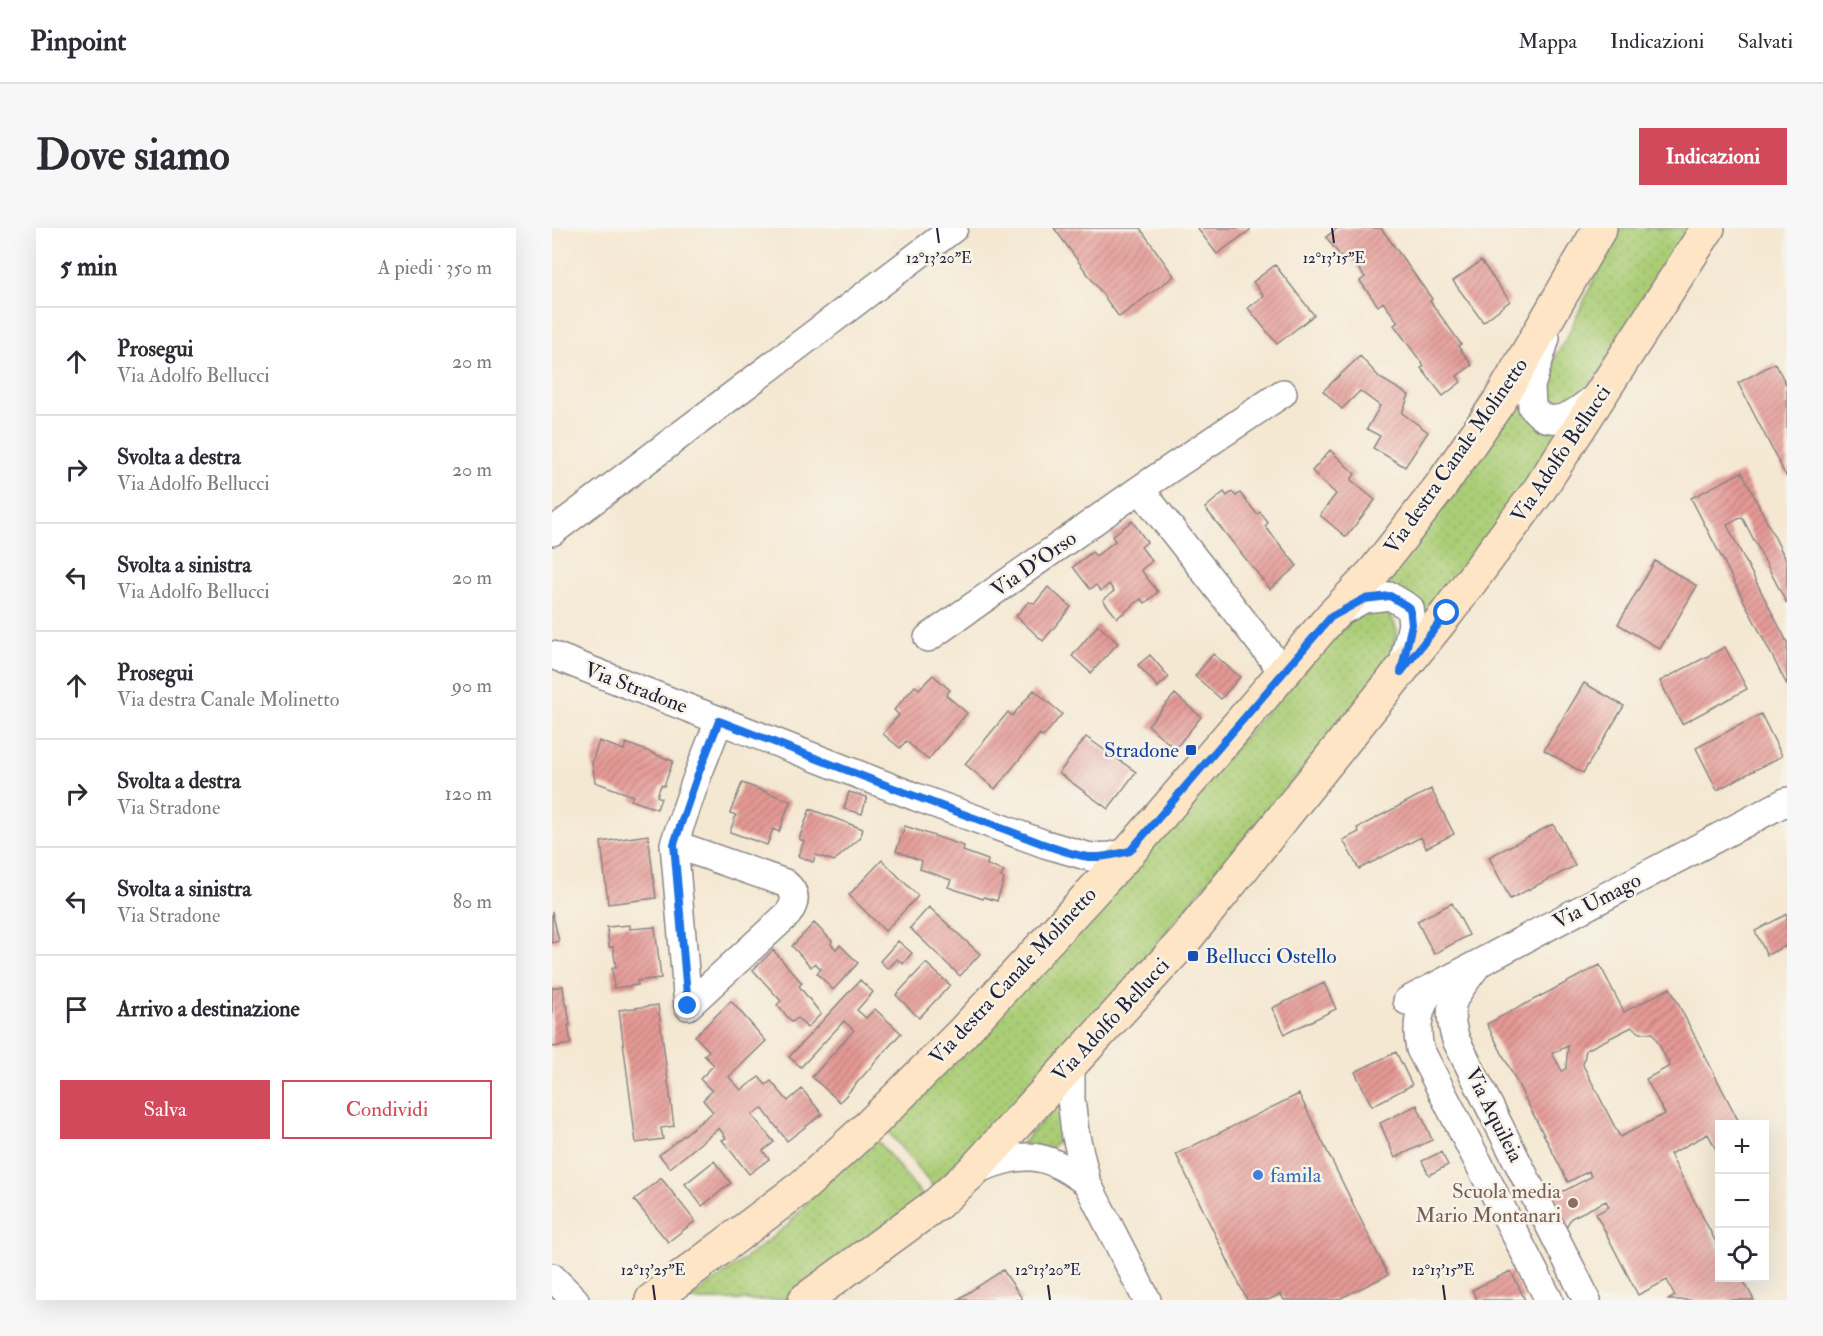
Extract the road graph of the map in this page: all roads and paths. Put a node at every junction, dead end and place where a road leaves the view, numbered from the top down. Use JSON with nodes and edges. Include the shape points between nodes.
{"nodes":[{"id":1,"x":1600,"y":228,"type":"edge"},
{"id":2,"x":1708,"y":228,"type":"edge"},
{"id":3,"x":953,"y":229,"type":"edge"},
{"id":4,"x":1558,"y":303,"type":"junction"},
{"id":5,"x":1605,"y":390,"type":"junction"},
{"id":6,"x":1283,"y":393,"type":"dead end"},
{"id":7,"x":1140,"y":489,"type":"junction"},
{"id":8,"x":552,"y":532,"type":"edge"},
{"id":9,"x":1331,"y":617,"type":"junction"},
{"id":10,"x":928,"y":639,"type":"dead end"},
{"id":11,"x":552,"y":655,"type":"edge"},
{"id":12,"x":1401,"y":672,"type":"junction"},
{"id":13,"x":1284,"y":673,"type":"junction"},
{"id":14,"x":719,"y":721,"type":"junction"},
{"id":15,"x":1787,"y":801,"type":"edge"},
{"id":16,"x":674,"y":844,"type":"junction"},
{"id":17,"x":1130,"y":851,"type":"junction"},
{"id":18,"x":1479,"y":963,"type":"junction"},
{"id":19,"x":1432,"y":988,"type":"junction"},
{"id":20,"x":1407,"y":1000,"type":"dead end"},
{"id":21,"x":1071,"y":1063,"type":"junction"},
{"id":22,"x":972,"y":1172,"type":"junction"},
{"id":23,"x":1088,"y":1183,"type":"junction"},
{"id":24,"x":804,"y":1185,"type":"junction"},
{"id":25,"x":552,"y":1278,"type":"edge"},
{"id":26,"x":556,"y":1300,"type":"edge"},
{"id":27,"x":575,"y":1300,"type":"edge"},
{"id":28,"x":652,"y":1300,"type":"edge"},
{"id":29,"x":670,"y":1300,"type":"edge"},
{"id":30,"x":805,"y":1300,"type":"edge"},
{"id":31,"x":1147,"y":1300,"type":"edge"},
{"id":32,"x":1550,"y":1300,"type":"edge"},
{"id":33,"x":1587,"y":1300,"type":"edge"}],
"edges":[{"from":1,"to":4,"type":"street","name":"Via destra Canale Molinetto"},
{"from":2,"to":5,"type":"street","name":"Via Adolfo Bellucci"},
{"from":3,"to":8,"type":"street"},
{"from":4,"to":5,"type":"street","via":[[1531,386],[1532,407],[1544,418],[1560,418],[1572,415]]},
{"from":4,"to":9,"type":"street","name":"Via destra Canale Molinetto","via":[[1500,400],[1440,487],[1374,572]]},
{"from":5,"to":12,"type":"street","name":"Via Adolfo Bellucci","via":[[1539,490]]},
{"from":6,"to":7,"type":"street","name":"Via D'Orso"},
{"from":7,"to":10,"type":"street","name":"Via D'Orso"},
{"from":7,"to":13,"type":"street"},
{"from":9,"to":12,"type":"street","name":"Via Adolfo Bellucci","via":[[1364,599],[1390,596],[1410,608],[1412,624]]},
{"from":9,"to":13,"type":"street","name":"Via destra Canale Molinetto"},
{"from":11,"to":14,"type":"street","name":"Via Stradone"},
{"from":12,"to":21,"type":"street","name":"Via Adolfo Bellucci","via":[[1184,941]]},
{"from":13,"to":17,"type":"street","name":"Via destra Canale Molinetto"},
{"from":14,"to":16,"type":"street"},
{"from":14,"to":17,"type":"street","name":"Via Stradone","via":[[1079,855],[1101,857]]},
{"from":15,"to":18,"type":"street","name":"Via Umago"},
{"from":16,"to":16,"type":"street","via":[[679,902],[688,1006],[788,914],[796,896],[785,883]]},
{"from":17,"to":24,"type":"street","name":"Via destra Canale Molinetto","via":[[962,1033]]},
{"from":18,"to":19,"type":"street","name":"Via Umago"},
{"from":18,"to":33,"type":"street","name":"Via Aquileia","via":[[1452,1004],[1450,1019],[1456,1040]]},
{"from":19,"to":20,"type":"street","name":"Via Umago"},
{"from":19,"to":32,"type":"street","name":"Via Aquileia","via":[[1418,1018],[1416,1034],[1420,1049]]},
{"from":21,"to":22,"type":"street","name":"Via Adolfo Bellucci"},
{"from":21,"to":23,"type":"street","via":[[1075,1132]]},
{"from":22,"to":23,"type":"street","via":[[1025,1156],[1044,1158]]},
{"from":22,"to":30,"type":"street","name":"Via Adolfo Bellucci","via":[[938,1203]]},
{"from":23,"to":31,"type":"street"},
{"from":24,"to":28,"type":"street","name":"Via destra Canale Molinetto"},
{"from":24,"to":29,"type":"street","via":[[769,1220]]},
{"from":25,"to":26,"type":"street"},
{"from":25,"to":27,"type":"street"}]}
